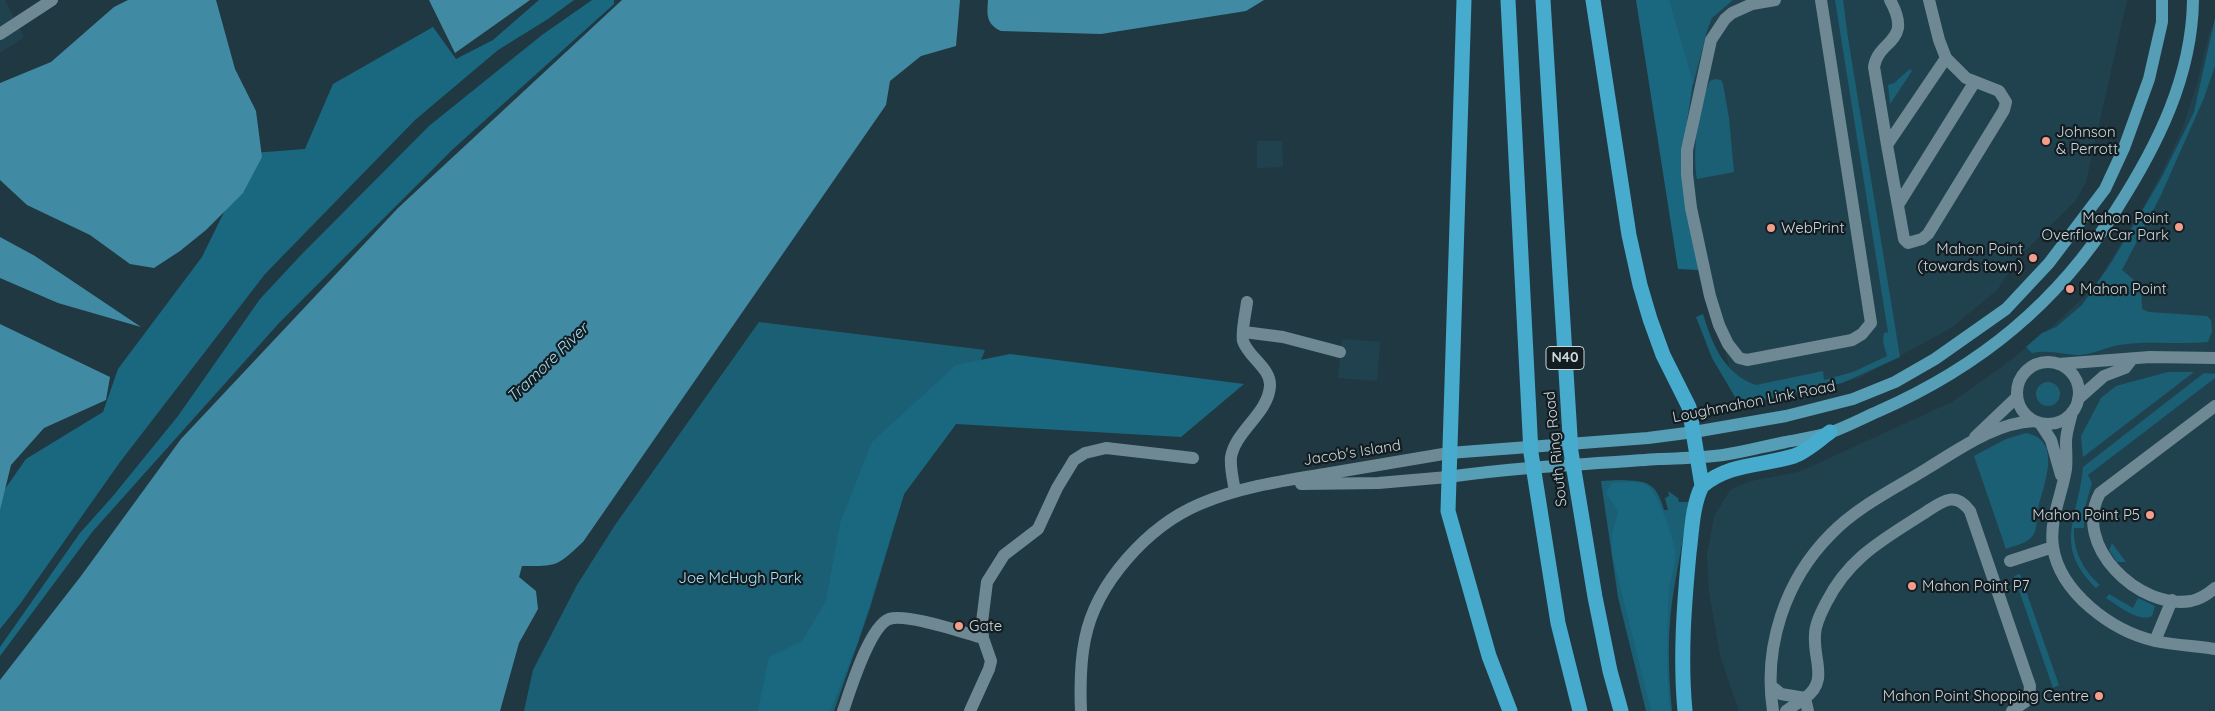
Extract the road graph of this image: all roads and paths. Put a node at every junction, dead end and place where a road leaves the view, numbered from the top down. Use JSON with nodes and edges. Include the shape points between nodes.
{"nodes":[{"id":1,"x":52,"y":0,"type":"edge"},
{"id":2,"x":1464,"y":0,"type":"edge"},
{"id":3,"x":1508,"y":0,"type":"edge"},
{"id":4,"x":1543,"y":0,"type":"edge"},
{"id":5,"x":1593,"y":0,"type":"edge"},
{"id":6,"x":1775,"y":0,"type":"edge"},
{"id":7,"x":1821,"y":0,"type":"edge"},
{"id":8,"x":1890,"y":0,"type":"edge"},
{"id":9,"x":1929,"y":0,"type":"edge"},
{"id":10,"x":1939,"y":0,"type":"edge"},
{"id":11,"x":2162,"y":0,"type":"edge"},
{"id":12,"x":2193,"y":0,"type":"edge"},
{"id":13,"x":1934,"y":19,"type":"junction"},
{"id":14,"x":0,"y":34,"type":"edge"},
{"id":15,"x":1946,"y":58,"type":"junction"},
{"id":16,"x":1974,"y":82,"type":"junction"},
{"id":17,"x":1886,"y":145,"type":"junction"},
{"id":18,"x":1898,"y":205,"type":"junction"},
{"id":19,"x":1246,"y":302,"type":"dead end"},
{"id":20,"x":1244,"y":332,"type":"junction"},
{"id":21,"x":1340,"y":352,"type":"dead end"},
{"id":22,"x":2215,"y":358,"type":"edge"},
{"id":23,"x":2132,"y":360,"type":"junction"},
{"id":24,"x":2058,"y":364,"type":"junction"},
{"id":25,"x":2017,"y":397,"type":"junction"},
{"id":26,"x":2078,"y":399,"type":"junction"},
{"id":27,"x":2215,"y":406,"type":"edge"},
{"id":28,"x":2072,"y":412,"type":"junction"},
{"id":29,"x":2037,"y":422,"type":"junction"},
{"id":30,"x":1694,"y":432,"type":"junction"},
{"id":31,"x":1830,"y":432,"type":"junction"},
{"id":32,"x":1968,"y":444,"type":"junction"},
{"id":33,"x":1449,"y":453,"type":"junction"},
{"id":34,"x":1193,"y":458,"type":"dead end"},
{"id":35,"x":1698,"y":458,"type":"junction"},
{"id":36,"x":1448,"y":477,"type":"junction"},
{"id":37,"x":2063,"y":482,"type":"junction"},
{"id":38,"x":1261,"y":484,"type":"junction"},
{"id":39,"x":1702,"y":486,"type":"junction"},
{"id":40,"x":1234,"y":491,"type":"junction"},
{"id":41,"x":2053,"y":547,"type":"junction"},
{"id":42,"x":2010,"y":561,"type":"dead end"},
{"id":43,"x":2215,"y":588,"type":"edge"},
{"id":44,"x":2172,"y":600,"type":"junction"},
{"id":45,"x":984,"y":638,"type":"junction"},
{"id":46,"x":2156,"y":641,"type":"junction"},
{"id":47,"x":2215,"y":649,"type":"edge"},
{"id":48,"x":1771,"y":686,"type":"junction"},
{"id":49,"x":1805,"y":698,"type":"junction"},
{"id":50,"x":842,"y":711,"type":"edge"},
{"id":51,"x":970,"y":711,"type":"edge"},
{"id":52,"x":1081,"y":711,"type":"edge"},
{"id":53,"x":1510,"y":711,"type":"edge"},
{"id":54,"x":1580,"y":711,"type":"edge"},
{"id":55,"x":1621,"y":711,"type":"edge"},
{"id":56,"x":1685,"y":711,"type":"edge"},
{"id":57,"x":1773,"y":711,"type":"edge"},
{"id":58,"x":1786,"y":711,"type":"edge"},
{"id":59,"x":1808,"y":711,"type":"edge"},
{"id":60,"x":2012,"y":711,"type":"edge"}],
"edges":[{"from":1,"to":14,"type":"street"},
{"from":2,"to":33,"type":"highway"},
{"from":3,"to":54,"type":"highway","name":"South Ring Road","number":"N40","via":[[1532,453],[1558,623]]},
{"from":4,"to":55,"type":"highway","name":"South Ring Road","number":"N40","via":[[1571,452],[1595,597]]},
{"from":5,"to":30,"type":"highway","via":[[1629,235],[1640,284],[1663,355],[1687,401]]},
{"from":6,"to":7,"type":"street","via":[[1752,4],[1732,13],[1711,40],[1687,150],[1691,208],[1710,296],[1728,344],[1739,358],[1747,360],[1852,340],[1871,323]]},
{"from":8,"to":17,"type":"street","via":[[1898,15],[1896,33],[1874,67]]},
{"from":9,"to":13,"type":"street"},
{"from":10,"to":13,"type":"street"},
{"from":11,"to":30,"type":"main road","name":"Loughmahon Link Road","via":[[2162,22],[2148,79],[2114,172],[2076,229],[2006,309],[1916,371],[1853,399],[1786,416]]},
{"from":12,"to":31,"type":"main road","via":[[2188,48],[2177,90],[2160,132],[2101,235],[2071,273],[2017,327],[1950,375],[1900,402]]},
{"from":13,"to":15,"type":"street"},
{"from":15,"to":16,"type":"street","via":[[1959,73]]},
{"from":15,"to":17,"type":"street"},
{"from":16,"to":18,"type":"street"},
{"from":16,"to":18,"type":"street","via":[[1999,91],[2006,102],[2004,110],[1928,234],[1908,243],[1904,239]]},
{"from":17,"to":18,"type":"street"},
{"from":19,"to":20,"type":"street"},
{"from":20,"to":21,"type":"street","via":[[1283,337]]},
{"from":20,"to":40,"type":"street","via":[[1243,340],[1270,383],[1266,401],[1232,455]]},
{"from":22,"to":23,"type":"street"},
{"from":23,"to":24,"type":"street"},
{"from":23,"to":26,"type":"street","via":[[2125,368],[2104,376]]},
{"from":24,"to":25,"type":"street","via":[[2048,362],[2029,369],[2017,386]]},
{"from":24,"to":26,"type":"street","via":[[2073,375]]},
{"from":25,"to":29,"type":"street","via":[[2024,413]]},
{"from":25,"to":32,"type":"street"},
{"from":26,"to":28,"type":"street"},
{"from":27,"to":44,"type":"street","via":[[2105,489],[2094,507],[2093,530],[2108,562],[2146,593]]},
{"from":28,"to":29,"type":"street","via":[[2057,423]]},
{"from":28,"to":37,"type":"street"},
{"from":29,"to":32,"type":"street","via":[[2010,424]]},
{"from":29,"to":37,"type":"street","via":[[2052,440]]},
{"from":30,"to":33,"type":"main road","name":"Loughmahon Link Road","via":[[1631,440]]},
{"from":30,"to":35,"type":"highway"},
{"from":31,"to":35,"type":"main road"},
{"from":31,"to":39,"type":"highway","via":[[1795,455],[1729,469],[1713,476]]},
{"from":32,"to":48,"type":"street","via":[[1871,504],[1820,546],[1791,590],[1780,619],[1773,646]]},
{"from":33,"to":36,"type":"highway"},
{"from":33,"to":38,"type":"street","name":"Jacob's Island"},
{"from":34,"to":45,"type":"street","via":[[1106,448],[1085,453],[1074,460],[1038,529],[1004,554],[987,582],[983,606]]},
{"from":35,"to":36,"type":"main road"},
{"from":35,"to":39,"type":"highway"},
{"from":36,"to":38,"type":"street","name":"Jacob's Island","via":[[1378,483]]},
{"from":36,"to":53,"type":"highway","via":[[1448,512],[1490,656]]},
{"from":37,"to":41,"type":"street","via":[[2054,519]]},
{"from":38,"to":40,"type":"street","name":"Jacob's Island"},
{"from":39,"to":56,"type":"highway","via":[[1697,496],[1692,530],[1684,621]]},
{"from":40,"to":52,"type":"street","name":"Jacob's Island","via":[[1173,519],[1149,537],[1119,570],[1096,610],[1085,638]]},
{"from":41,"to":42,"type":"street"},
{"from":41,"to":46,"type":"street","via":[[2062,572],[2091,607],[2125,630]]},
{"from":43,"to":44,"type":"street","via":[[2193,601]]},
{"from":44,"to":46,"type":"street"},
{"from":45,"to":50,"type":"street","via":[[898,618],[888,619],[879,627],[862,659]]},
{"from":45,"to":51,"type":"street","via":[[989,669]]},
{"from":46,"to":47,"type":"street"},
{"from":48,"to":49,"type":"street","via":[[1781,694]]},
{"from":48,"to":57,"type":"street"},
{"from":49,"to":58,"type":"street"},
{"from":49,"to":59,"type":"street"},
{"from":49,"to":60,"type":"street","via":[[1817,687],[1816,626],[1843,575],[1868,549],[1928,510],[1949,499],[1956,499],[1964,502],[1970,511],[2030,686],[2029,699]]}]}
